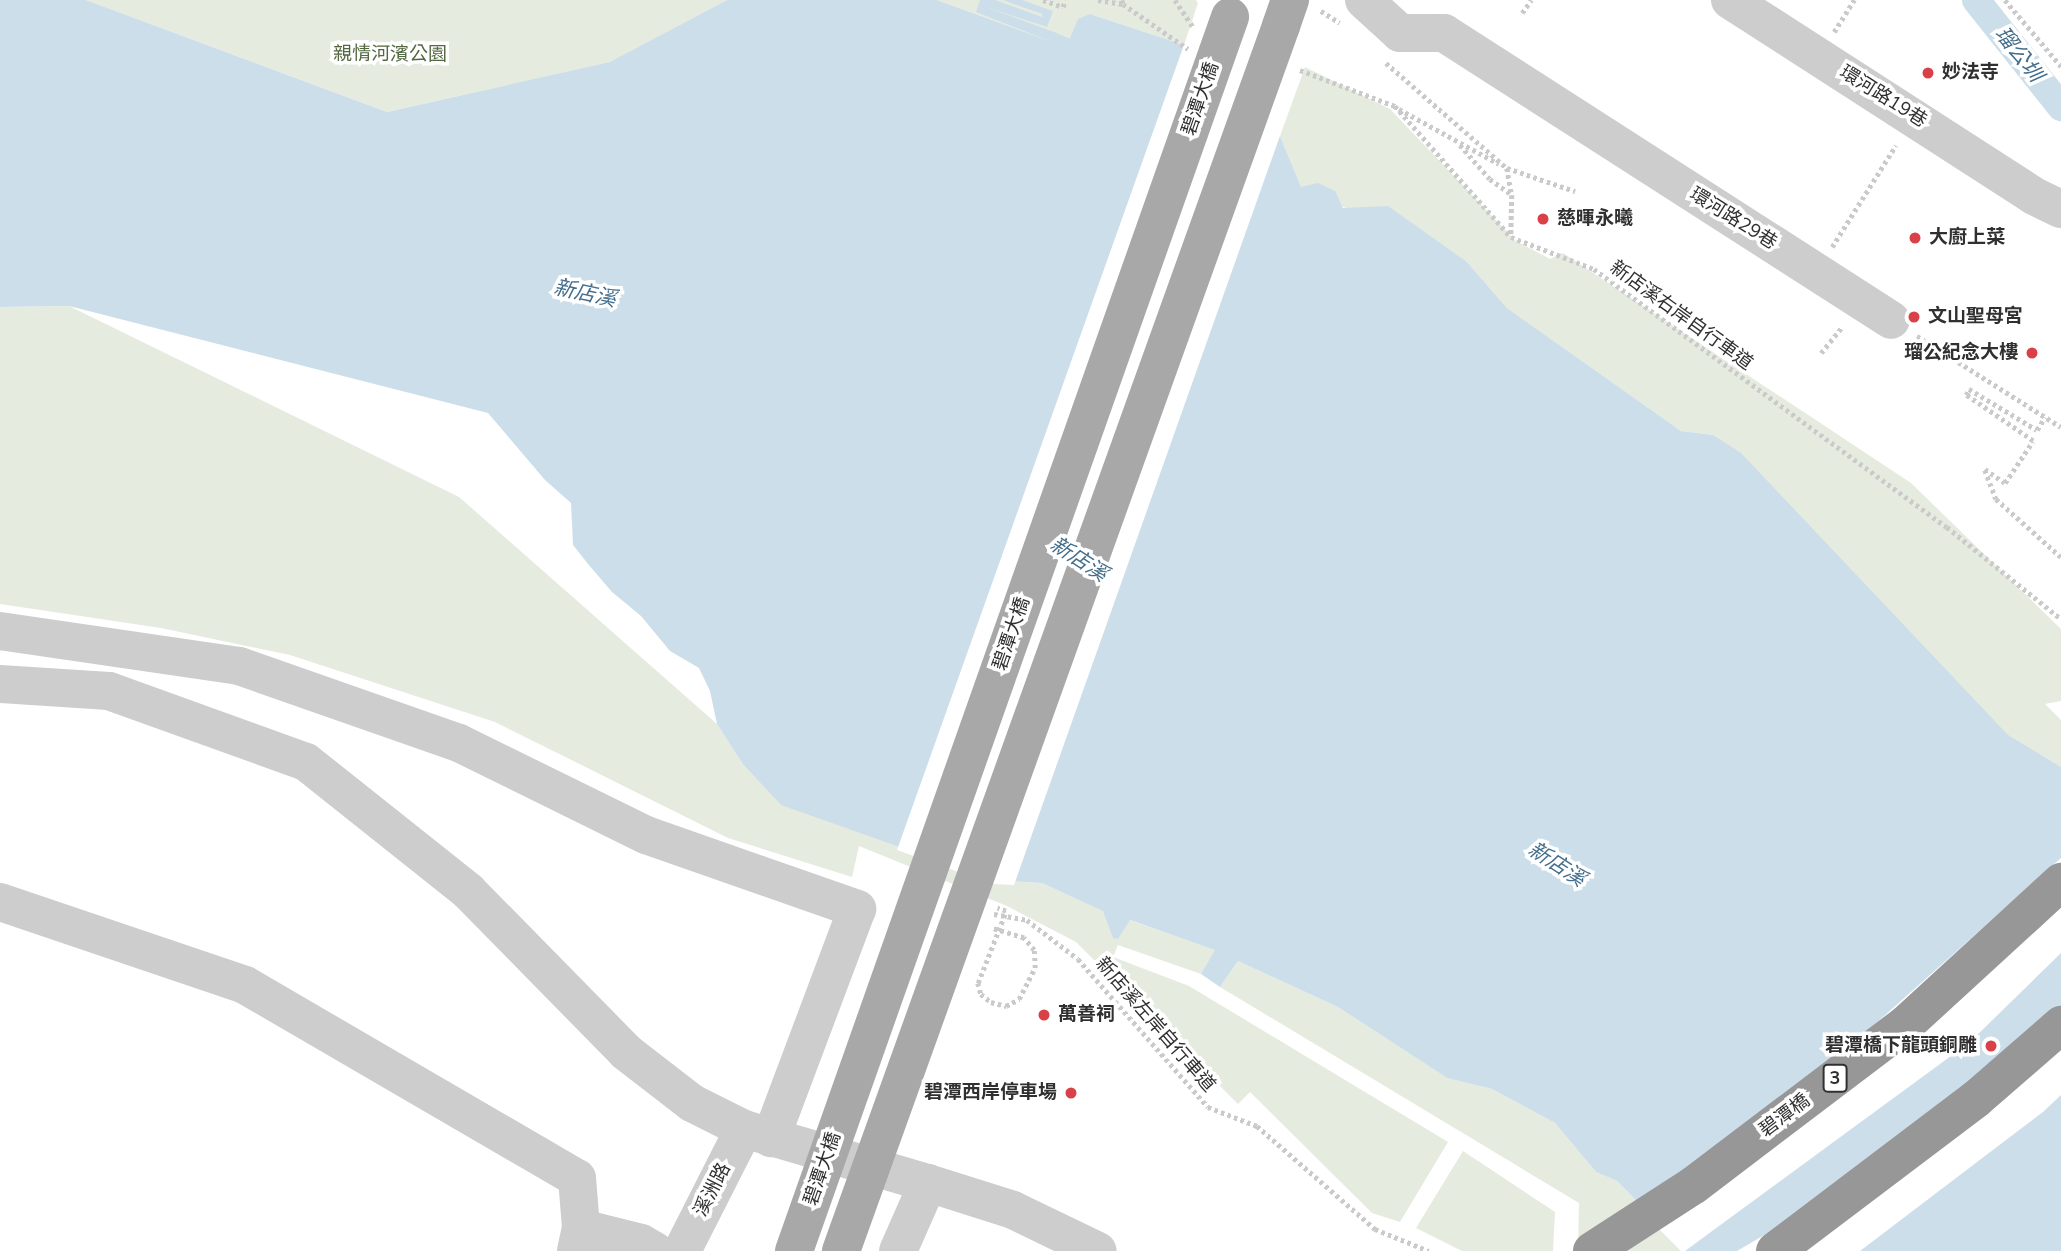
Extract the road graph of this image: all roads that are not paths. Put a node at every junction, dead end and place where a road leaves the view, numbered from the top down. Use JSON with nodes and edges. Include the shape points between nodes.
{"nodes":[{"id":1,"x":1730,"y":0,"type":"edge"},
{"id":2,"x":1297,"y":12,"type":"edge"},
{"id":3,"x":1352,"y":12,"type":"edge"},
{"id":4,"x":1222,"y":16,"type":"edge"},
{"id":5,"x":1389,"y":31,"type":"edge"},
{"id":6,"x":2048,"y":202,"type":"edge"},
{"id":7,"x":1891,"y":320,"type":"road end"},
{"id":8,"x":0,"y":631,"type":"edge"},
{"id":9,"x":0,"y":684,"type":"edge"},
{"id":10,"x":2061,"y":882,"type":"edge"},
{"id":11,"x":0,"y":902,"type":"edge"},
{"id":12,"x":2061,"y":1026,"type":"edge"},
{"id":13,"x":758,"y":1133,"type":"junction"},
{"id":14,"x":928,"y":1183,"type":"junction"},
{"id":15,"x":578,"y":1240,"type":"edge"},
{"id":16,"x":656,"y":1251,"type":"edge"},
{"id":17,"x":682,"y":1251,"type":"edge"},
{"id":18,"x":794,"y":1251,"type":"edge"},
{"id":19,"x":841,"y":1251,"type":"edge"},
{"id":20,"x":898,"y":1251,"type":"edge"},
{"id":21,"x":1098,"y":1251,"type":"edge"},
{"id":22,"x":1592,"y":1251,"type":"edge"},
{"id":23,"x":1774,"y":1251,"type":"edge"}],
"edges":[{"from":1,"to":6,"type":"street","name":"環河路19巷"},
{"from":2,"to":19,"type":"main road","bridge":true},
{"from":3,"to":5,"type":"street"},
{"from":4,"to":18,"type":"main road","name":"碧潭大橋","bridge":true},
{"from":5,"to":7,"type":"street","name":"環河路29巷","via":[[1444,33]]},
{"from":8,"to":13,"type":"street","name":"溪洲路","via":[[239,666],[459,743],[646,835],[857,909]]},
{"from":9,"to":13,"type":"street","via":[[109,691],[306,762],[468,891],[626,1052],[692,1103]]},
{"from":10,"to":22,"type":"highway","name":"碧潭橋","number":"3","via":[[1905,1025],[1695,1185]]},
{"from":11,"to":15,"type":"street","via":[[245,985],[577,1178]]},
{"from":12,"to":23,"type":"highway","via":[[1976,1099]]},
{"from":13,"to":14,"type":"street"},
{"from":13,"to":17,"type":"street","name":"溪洲路"},
{"from":14,"to":20,"type":"street"},
{"from":14,"to":21,"type":"street","via":[[1013,1210]]},
{"from":15,"to":16,"type":"street","via":[[641,1243]]}]}
